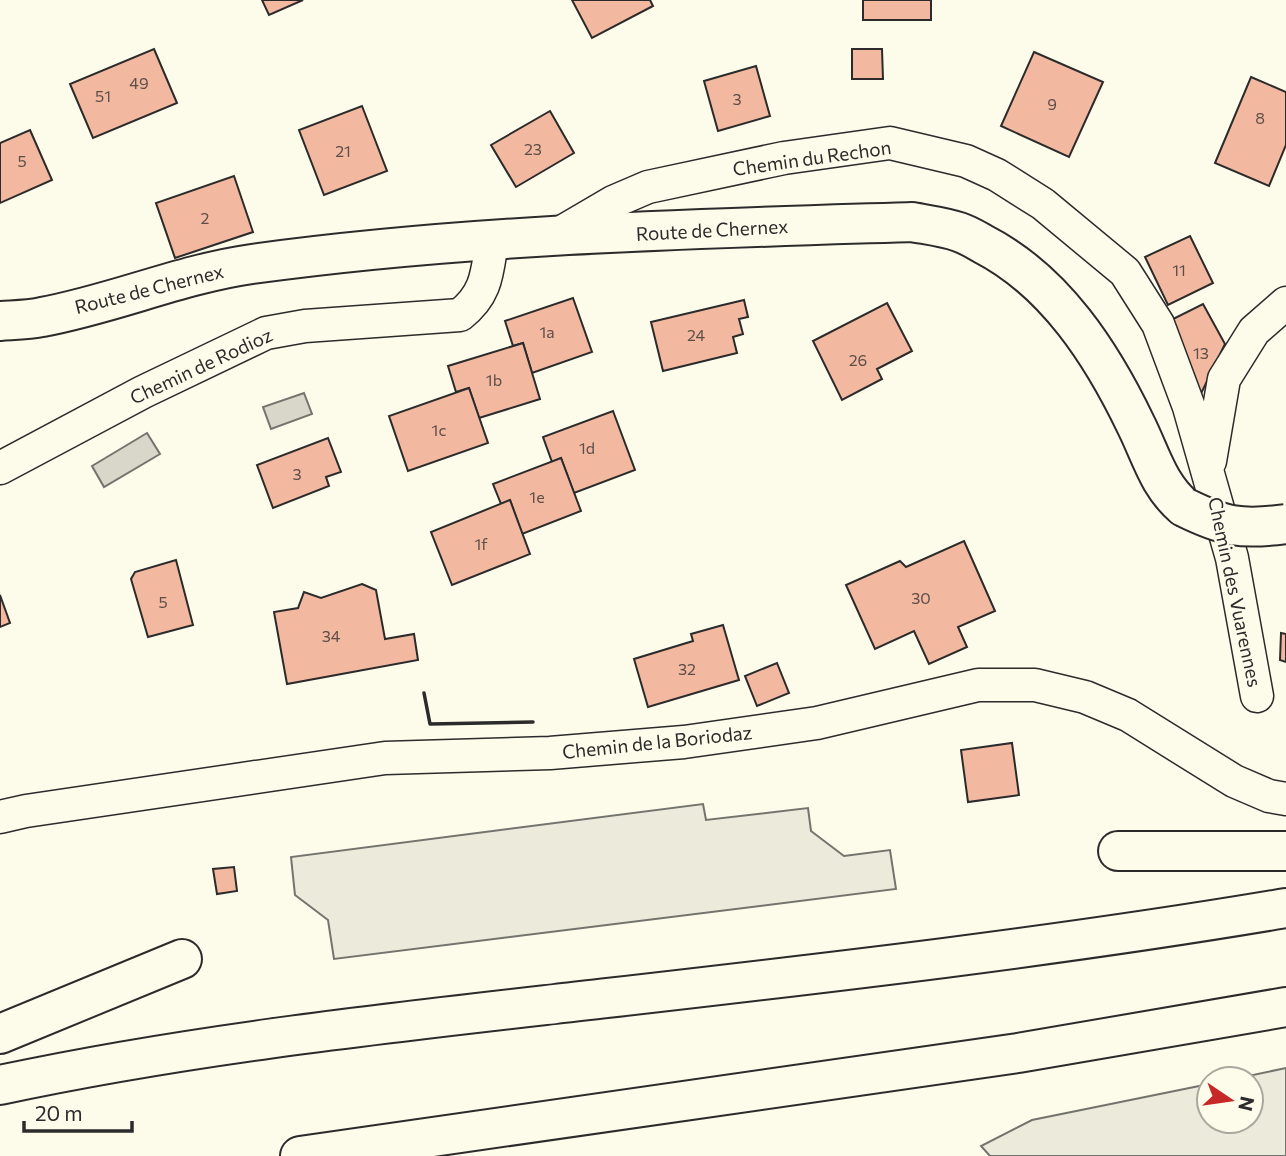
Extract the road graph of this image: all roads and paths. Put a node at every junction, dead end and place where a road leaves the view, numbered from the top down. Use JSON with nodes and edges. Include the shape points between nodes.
{"nodes":[{"id":1,"x":554,"y":237,"type":"junction"},
{"id":2,"x":492,"y":241,"type":"junction"},
{"id":3,"x":1286,"y":303,"type":"edge"},
{"id":4,"x":0,"y":321,"type":"edge"},
{"id":5,"x":0,"y":468,"type":"edge"},
{"id":6,"x":1208,"y":469,"type":"junction"},
{"id":7,"x":1286,"y":524,"type":"edge"},
{"id":8,"x":1257,"y":696,"type":"dead end"},
{"id":9,"x":1286,"y":799,"type":"edge"},
{"id":10,"x":0,"y":817,"type":"edge"},
{"id":11,"x":1286,"y":850,"type":"edge"},
{"id":12,"x":1118,"y":851,"type":"dead end"},
{"id":13,"x":1286,"y":908,"type":"edge"},
{"id":14,"x":182,"y":959,"type":"dead end"},
{"id":15,"x":1286,"y":1007,"type":"edge"},
{"id":16,"x":0,"y":1034,"type":"edge"},
{"id":17,"x":0,"y":1086,"type":"edge"},
{"id":18,"x":300,"y":1156,"type":"edge"}],
"edges":[{"from":1,"to":2,"type":"main road","name":"Route de Chernex"},
{"from":1,"to":6,"type":"street","name":"Chemin du Rechon","via":[[648,187],[784,158],[890,143],[966,161],[998,175],[1042,204],[1125,272],[1158,324]]},
{"from":1,"to":7,"type":"main road","name":"Route de Chernex","bridge":true,"via":[[912,222],[960,232],[1006,256],[1054,296],[1105,365],[1171,496],[1222,524],[1242,528]]},
{"from":2,"to":4,"type":"main road","name":"Route de Chernex","via":[[249,265],[42,317]]},
{"from":2,"to":5,"type":"street","name":"Chemin de Rodioz","via":[[485,283],[475,303],[460,315],[266,333]]},
{"from":3,"to":6,"type":"street","name":"Chemin des Vuarennes","via":[[1254,331],[1224,380]]},
{"from":6,"to":8,"type":"street","name":"Chemin des Vuarennes","via":[[1232,558]]},
{"from":9,"to":10,"type":"street","name":"Chemin de la Boriodaz","via":[[1234,781],[1128,715],[1085,698],[1035,685],[978,685],[817,723],[684,742],[550,753],[385,758]]},
{"from":11,"to":12,"type":"main road"},
{"from":13,"to":17,"type":"main road","via":[[1012,950],[353,1028]]},
{"from":14,"to":16,"type":"main road"},
{"from":15,"to":18,"type":"main road","via":[[1017,1053]]}]}
